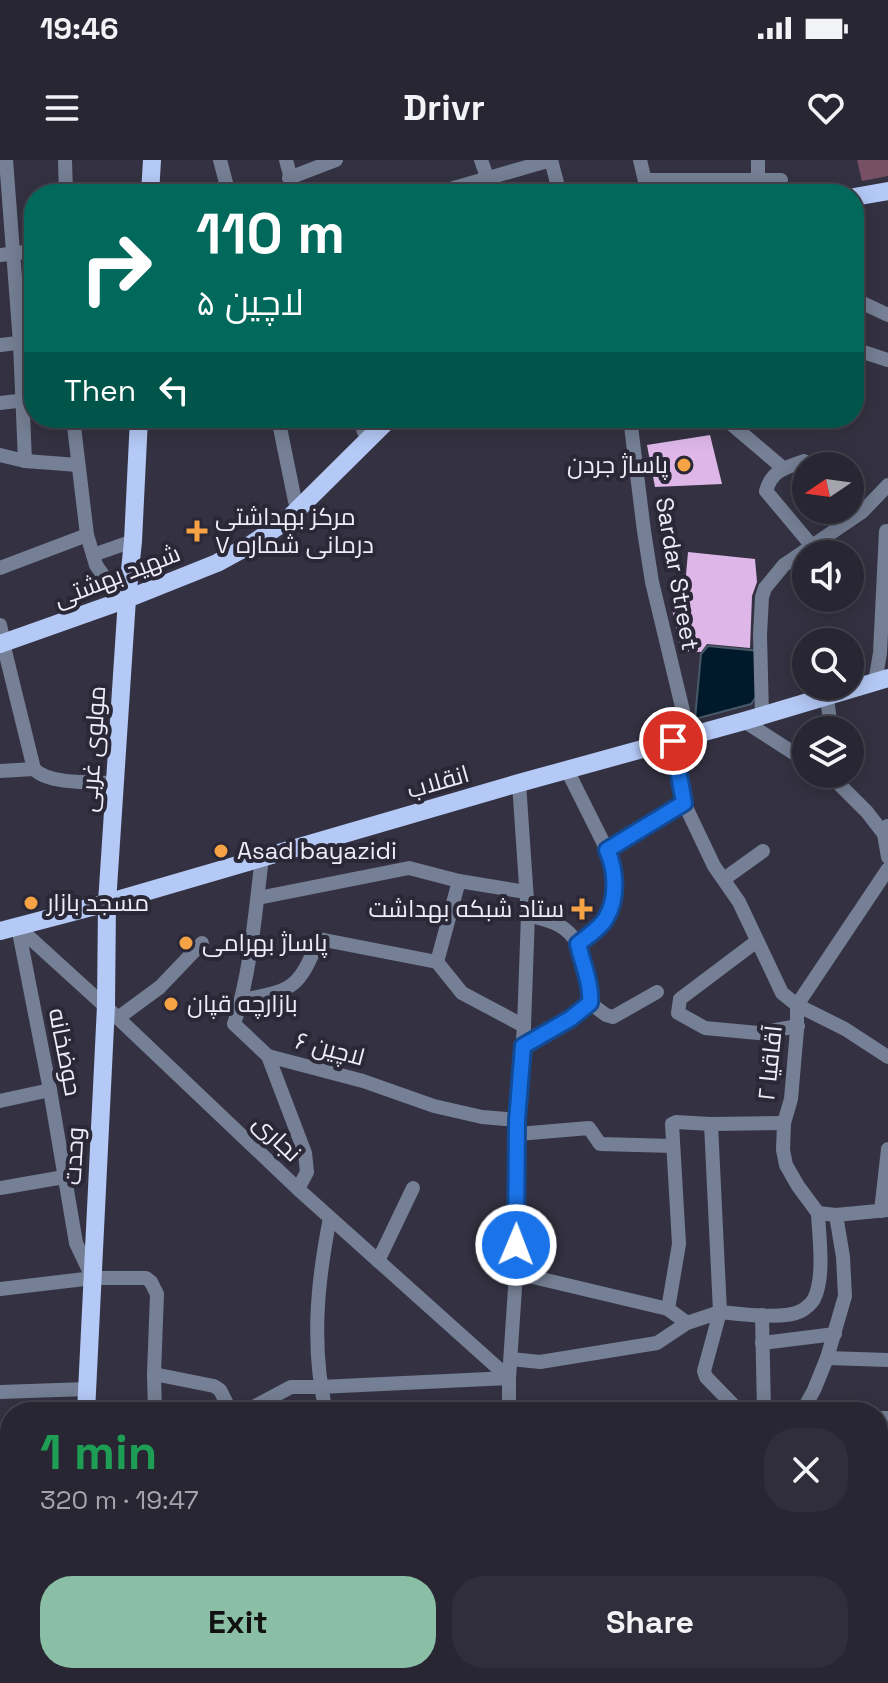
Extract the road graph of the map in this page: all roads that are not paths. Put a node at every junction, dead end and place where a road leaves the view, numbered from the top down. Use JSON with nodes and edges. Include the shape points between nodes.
{"nodes":[{"id":1,"x":6,"y":160,"type":"edge"},
{"id":2,"x":65,"y":160,"type":"edge"},
{"id":3,"x":152,"y":160,"type":"edge"},
{"id":4,"x":220,"y":160,"type":"edge"},
{"id":5,"x":286,"y":160,"type":"edge"},
{"id":6,"x":336,"y":160,"type":"edge"},
{"id":7,"x":481,"y":160,"type":"edge"},
{"id":8,"x":551,"y":160,"type":"edge"},
{"id":9,"x":640,"y":160,"type":"edge"},
{"id":10,"x":758,"y":160,"type":"edge"},
{"id":11,"x":289,"y":178,"type":"junction"},
{"id":12,"x":488,"y":178,"type":"junction"},
{"id":13,"x":758,"y":179,"type":"junction"},
{"id":14,"x":781,"y":180,"type":"dead end"},
{"id":15,"x":66,"y":184,"type":"edge"},
{"id":16,"x":151,"y":184,"type":"edge"},
{"id":17,"x":226,"y":184,"type":"edge"},
{"id":18,"x":291,"y":184,"type":"edge"},
{"id":19,"x":467,"y":184,"type":"edge"},
{"id":20,"x":490,"y":184,"type":"edge"},
{"id":21,"x":557,"y":184,"type":"edge"},
{"id":22,"x":645,"y":184,"type":"edge"},
{"id":23,"x":688,"y":184,"type":"edge"},
{"id":24,"x":888,"y":191,"type":"edge"},
{"id":25,"x":864,"y":195,"type":"edge"},
{"id":26,"x":888,"y":204,"type":"edge"},
{"id":27,"x":864,"y":208,"type":"edge"},
{"id":28,"x":7,"y":254,"type":"edge"},
{"id":29,"x":864,"y":304,"type":"edge"},
{"id":30,"x":888,"y":315,"type":"edge"},
{"id":31,"x":24,"y":329,"type":"edge"},
{"id":32,"x":24,"y":342,"type":"edge"},
{"id":33,"x":0,"y":345,"type":"edge"},
{"id":34,"x":864,"y":352,"type":"edge"},
{"id":35,"x":888,"y":360,"type":"edge"},
{"id":36,"x":24,"y":400,"type":"edge"},
{"id":37,"x":0,"y":403,"type":"edge"},
{"id":38,"x":27,"y":428,"type":"edge"},
{"id":39,"x":74,"y":428,"type":"edge"},
{"id":40,"x":139,"y":428,"type":"edge"},
{"id":41,"x":280,"y":428,"type":"edge"},
{"id":42,"x":362,"y":428,"type":"edge"},
{"id":43,"x":380,"y":428,"type":"edge"},
{"id":44,"x":631,"y":428,"type":"edge"},
{"id":45,"x":736,"y":428,"type":"edge"},
{"id":46,"x":0,"y":455,"type":"edge"},
{"id":47,"x":25,"y":461,"type":"junction"},
{"id":48,"x":78,"y":465,"type":"junction"},
{"id":49,"x":792,"y":465,"type":"edge"},
{"id":50,"x":783,"y":468,"type":"junction"},
{"id":51,"x":888,"y":485,"type":"edge"},
{"id":52,"x":295,"y":501,"type":"junction"},
{"id":53,"x":888,"y":531,"type":"edge"},
{"id":54,"x":87,"y":535,"type":"junction"},
{"id":55,"x":807,"y":540,"type":"edge"},
{"id":56,"x":821,"y":540,"type":"edge"},
{"id":57,"x":133,"y":541,"type":"junction"},
{"id":58,"x":93,"y":555,"type":"junction"},
{"id":59,"x":792,"y":560,"type":"edge"},
{"id":60,"x":0,"y":568,"type":"edge"},
{"id":61,"x":128,"y":593,"type":"junction"},
{"id":62,"x":1,"y":636,"type":"edge"},
{"id":63,"x":885,"y":679,"type":"edge"},
{"id":64,"x":864,"y":686,"type":"edge"},
{"id":65,"x":817,"y":700,"type":"edge"},
{"id":66,"x":753,"y":719,"type":"junction"},
{"id":67,"x":681,"y":738,"type":"junction"},
{"id":68,"x":792,"y":750,"type":"edge"},
{"id":69,"x":34,"y":769,"type":"junction"},
{"id":70,"x":567,"y":770,"type":"junction"},
{"id":71,"x":0,"y":771,"type":"edge"},
{"id":72,"x":116,"y":783,"type":"junction"},
{"id":73,"x":519,"y":783,"type":"junction"},
{"id":74,"x":847,"y":788,"type":"edge"},
{"id":75,"x":684,"y":803,"type":"junction"},
{"id":76,"x":886,"y":829,"type":"edge"},
{"id":77,"x":607,"y":850,"type":"junction"},
{"id":78,"x":763,"y":851,"type":"dead end"},
{"id":79,"x":888,"y":857,"type":"edge"},
{"id":80,"x":262,"y":858,"type":"junction"},
{"id":81,"x":888,"y":869,"type":"edge"},
{"id":82,"x":724,"y":879,"type":"junction"},
{"id":83,"x":459,"y":881,"type":"junction"},
{"id":84,"x":526,"y":892,"type":"junction"},
{"id":85,"x":258,"y":898,"type":"junction"},
{"id":86,"x":107,"y":903,"type":"junction"},
{"id":87,"x":528,"y":915,"type":"junction"},
{"id":88,"x":9,"y":929,"type":"edge"},
{"id":89,"x":757,"y":941,"type":"junction"},
{"id":90,"x":202,"y":943,"type":"dead end"},
{"id":91,"x":578,"y":944,"type":"junction"},
{"id":92,"x":437,"y":962,"type":"junction"},
{"id":93,"x":657,"y":992,"type":"dead end"},
{"id":94,"x":242,"y":1000,"type":"junction"},
{"id":95,"x":590,"y":1003,"type":"junction"},
{"id":96,"x":797,"y":1005,"type":"junction"},
{"id":97,"x":112,"y":1012,"type":"junction"},
{"id":98,"x":524,"y":1026,"type":"junction"},
{"id":99,"x":798,"y":1026,"type":"junction"},
{"id":100,"x":523,"y":1046,"type":"junction"},
{"id":101,"x":268,"y":1056,"type":"junction"},
{"id":102,"x":888,"y":1057,"type":"edge"},
{"id":103,"x":50,"y":1090,"type":"junction"},
{"id":104,"x":0,"y":1101,"type":"edge"},
{"id":105,"x":784,"y":1123,"type":"junction"},
{"id":106,"x":711,"y":1124,"type":"junction"},
{"id":107,"x":518,"y":1127,"type":"junction"},
{"id":108,"x":673,"y":1146,"type":"junction"},
{"id":109,"x":888,"y":1149,"type":"edge"},
{"id":110,"x":64,"y":1177,"type":"junction"},
{"id":111,"x":0,"y":1188,"type":"edge"},
{"id":112,"x":413,"y":1188,"type":"dead end"},
{"id":113,"x":298,"y":1189,"type":"junction"},
{"id":114,"x":885,"y":1210,"type":"edge"},
{"id":115,"x":818,"y":1213,"type":"junction"},
{"id":116,"x":836,"y":1215,"type":"junction"},
{"id":117,"x":330,"y":1218,"type":"junction"},
{"id":118,"x":378,"y":1261,"type":"junction"},
{"id":119,"x":516,"y":1273,"type":"junction"},
{"id":120,"x":93,"y":1278,"type":"junction"},
{"id":121,"x":0,"y":1289,"type":"edge"},
{"id":122,"x":668,"y":1309,"type":"junction"},
{"id":123,"x":720,"y":1312,"type":"junction"},
{"id":124,"x":762,"y":1315,"type":"junction"},
{"id":125,"x":687,"y":1323,"type":"junction"},
{"id":126,"x":835,"y":1334,"type":"junction"},
{"id":127,"x":762,"y":1343,"type":"junction"},
{"id":128,"x":827,"y":1358,"type":"junction"},
{"id":129,"x":511,"y":1359,"type":"junction"},
{"id":130,"x":888,"y":1360,"type":"edge"},
{"id":131,"x":154,"y":1374,"type":"junction"},
{"id":132,"x":509,"y":1378,"type":"junction"},
{"id":133,"x":320,"y":1387,"type":"junction"},
{"id":134,"x":87,"y":1389,"type":"junction"},
{"id":135,"x":0,"y":1392,"type":"edge"},
{"id":136,"x":86,"y":1402,"type":"edge"},
{"id":137,"x":155,"y":1402,"type":"edge"},
{"id":138,"x":226,"y":1402,"type":"edge"},
{"id":139,"x":263,"y":1402,"type":"edge"},
{"id":140,"x":324,"y":1402,"type":"edge"},
{"id":141,"x":509,"y":1402,"type":"edge"},
{"id":142,"x":730,"y":1402,"type":"edge"},
{"id":143,"x":764,"y":1402,"type":"edge"},
{"id":144,"x":807,"y":1402,"type":"edge"}],
"edges":[{"from":1,"to":28,"type":"street"},
{"from":2,"to":15,"type":"street"},
{"from":3,"to":16,"type":"main road"},
{"from":4,"to":17,"type":"street"},
{"from":5,"to":11,"type":"street"},
{"from":6,"to":11,"type":"street"},
{"from":7,"to":12,"type":"street"},
{"from":8,"to":12,"type":"street"},
{"from":8,"to":21,"type":"street"},
{"from":9,"to":22,"type":"street"},
{"from":10,"to":13,"type":"street"},
{"from":11,"to":18,"type":"street"},
{"from":12,"to":19,"type":"street"},
{"from":12,"to":20,"type":"street"},
{"from":13,"to":14,"type":"street"},
{"from":13,"to":23,"type":"street"},
{"from":24,"to":25,"type":"main road"},
{"from":26,"to":27,"type":"main road"},
{"from":28,"to":31,"type":"street"},
{"from":29,"to":30,"type":"street"},
{"from":32,"to":33,"type":"street"},
{"from":34,"to":35,"type":"street"},
{"from":36,"to":37,"type":"street"},
{"from":38,"to":47,"type":"street"},
{"from":39,"to":48,"type":"street"},
{"from":40,"to":57,"type":"main road","name":"مولوی غربی"},
{"from":41,"to":52,"type":"street"},
{"from":42,"to":52,"type":"main road","name":"شهید بهشتی"},
{"from":43,"to":61,"type":"main road","name":"شهید بهشتی","via":[[286,521],[250,545],[217,563]]},
{"from":44,"to":67,"type":"street","name":"Sardar Street"},
{"from":45,"to":50,"type":"street"},
{"from":46,"to":47,"type":"street"},
{"from":47,"to":48,"type":"street"},
{"from":48,"to":54,"type":"street"},
{"from":49,"to":50,"type":"street"},
{"from":50,"to":55,"type":"street","via":[[769,479],[766,491]]},
{"from":51,"to":56,"type":"street","via":[[862,512]]},
{"from":52,"to":61,"type":"main road","name":"شهید بهشتی","via":[[234,545]]},
{"from":53,"to":63,"type":"street","via":[[880,653]]},
{"from":54,"to":58,"type":"street"},
{"from":54,"to":60,"type":"street"},
{"from":57,"to":58,"type":"street"},
{"from":57,"to":61,"type":"main road","name":"مولوی غربی"},
{"from":58,"to":61,"type":"street","via":[[112,588]]},
{"from":59,"to":66,"type":"street","via":[[762,597]]},
{"from":61,"to":62,"type":"main road","name":"شهید بهشتی"},
{"from":61,"to":72,"type":"main road","name":"مولوی غربی"},
{"from":62,"to":69,"type":"street"},
{"from":63,"to":64,"type":"main road","name":"انقلاب"},
{"from":65,"to":66,"type":"main road","name":"انقلاب"},
{"from":66,"to":67,"type":"main road","name":"انقلاب"},
{"from":66,"to":68,"type":"street"},
{"from":67,"to":70,"type":"main road","name":"انقلاب"},
{"from":67,"to":75,"type":"street","name":"Sardar Street"},
{"from":69,"to":71,"type":"street"},
{"from":69,"to":72,"type":"street","via":[[59,780]]},
{"from":70,"to":73,"type":"main road","name":"انقلاب"},
{"from":70,"to":77,"type":"street"},
{"from":72,"to":86,"type":"main road","name":"مولوی غربی"},
{"from":73,"to":80,"type":"main road","name":"انقلاب"},
{"from":73,"to":84,"type":"street"},
{"from":74,"to":76,"type":"street"},
{"from":75,"to":77,"type":"street"},
{"from":75,"to":82,"type":"street","name":"Sardar Street"},
{"from":76,"to":79,"type":"street"},
{"from":77,"to":91,"type":"street","via":[[615,880],[612,901],[606,920]]},
{"from":78,"to":82,"type":"street"},
{"from":80,"to":85,"type":"street"},
{"from":80,"to":86,"type":"main road","name":"انقلاب"},
{"from":81,"to":96,"type":"street","name":"آقاقیا ۲"},
{"from":82,"to":89,"type":"street","name":"Sardar Street"},
{"from":83,"to":84,"type":"street"},
{"from":83,"to":85,"type":"street","via":[[409,868]]},
{"from":83,"to":92,"type":"street"},
{"from":84,"to":87,"type":"street"},
{"from":85,"to":94,"type":"street"},
{"from":86,"to":88,"type":"main road","name":"انقلاب"},
{"from":86,"to":97,"type":"main road","name":"وحدت"},
{"from":87,"to":91,"type":"street","via":[[564,927]]},
{"from":87,"to":98,"type":"street"},
{"from":88,"to":97,"type":"street","name":"نجاری"},
{"from":88,"to":103,"type":"street","name":"حوضخانه"},
{"from":89,"to":96,"type":"street","name":"Sardar Street","via":[[782,993]]},
{"from":89,"to":99,"type":"street","via":[[680,999],[678,1013],[705,1028],[758,1033]]},
{"from":90,"to":97,"type":"street","via":[[160,987]]},
{"from":91,"to":95,"type":"street"},
{"from":92,"to":94,"type":"street","via":[[319,939],[295,985]]},
{"from":92,"to":98,"type":"street","via":[[462,993]]},
{"from":93,"to":95,"type":"street","via":[[613,1017]]},
{"from":94,"to":101,"type":"street","via":[[234,1024]]},
{"from":95,"to":100,"type":"street"},
{"from":96,"to":99,"type":"street","name":"آقاقیا ۲"},
{"from":96,"to":102,"type":"street"},
{"from":97,"to":113,"type":"street","name":"نجاری"},
{"from":97,"to":120,"type":"main road","name":"وحدت"},
{"from":98,"to":100,"type":"street"},
{"from":99,"to":105,"type":"street","name":"آقاقیا ۲"},
{"from":100,"to":107,"type":"street"},
{"from":101,"to":107,"type":"street","name":"لاچین ۶"},
{"from":101,"to":113,"type":"street","name":"لاچین ۶","via":[[305,1153],[307,1172]]},
{"from":103,"to":104,"type":"street"},
{"from":103,"to":110,"type":"street","name":"حوضخانه"},
{"from":105,"to":106,"type":"street"},
{"from":105,"to":115,"type":"street","name":"آقاقیا ۲","via":[[786,1165]]},
{"from":106,"to":108,"type":"street","via":[[672,1124]]},
{"from":106,"to":123,"type":"street"},
{"from":107,"to":108,"type":"street","name":"لاچین ۶","via":[[589,1128],[600,1144]]},
{"from":107,"to":119,"type":"street"},
{"from":108,"to":122,"type":"street","via":[[679,1244]]},
{"from":109,"to":114,"type":"street"},
{"from":110,"to":111,"type":"street"},
{"from":110,"to":120,"type":"street","name":"حوضخانه","via":[[76,1243]]},
{"from":112,"to":118,"type":"street"},
{"from":113,"to":117,"type":"street","name":"نجاری"},
{"from":114,"to":116,"type":"street"},
{"from":115,"to":116,"type":"street"},
{"from":115,"to":124,"type":"street","via":[[814,1301],[800,1312]]},
{"from":116,"to":126,"type":"street","via":[[845,1296]]},
{"from":117,"to":118,"type":"street","name":"نجاری"},
{"from":117,"to":133,"type":"street","via":[[317,1307]]},
{"from":118,"to":132,"type":"street","name":"نجاری"},
{"from":119,"to":122,"type":"street"},
{"from":119,"to":129,"type":"street"},
{"from":120,"to":121,"type":"street"},
{"from":120,"to":131,"type":"street","via":[[151,1282],[157,1294]]},
{"from":120,"to":134,"type":"main road","name":"وحدت"},
{"from":122,"to":125,"type":"street"},
{"from":123,"to":124,"type":"street"},
{"from":123,"to":125,"type":"street"},
{"from":123,"to":142,"type":"street","via":[[704,1371]]},
{"from":124,"to":127,"type":"street"},
{"from":125,"to":129,"type":"street","via":[[657,1343],[540,1362]]},
{"from":126,"to":127,"type":"street"},
{"from":126,"to":128,"type":"street"},
{"from":127,"to":143,"type":"street"},
{"from":128,"to":130,"type":"street"},
{"from":128,"to":144,"type":"street"},
{"from":129,"to":132,"type":"street"},
{"from":131,"to":137,"type":"street"},
{"from":131,"to":138,"type":"street","via":[[214,1386]]},
{"from":132,"to":133,"type":"street"},
{"from":132,"to":141,"type":"street"},
{"from":133,"to":139,"type":"street","via":[[291,1387]]},
{"from":133,"to":140,"type":"street"},
{"from":134,"to":135,"type":"street"},
{"from":134,"to":136,"type":"main road","name":"وحدت"}]}
